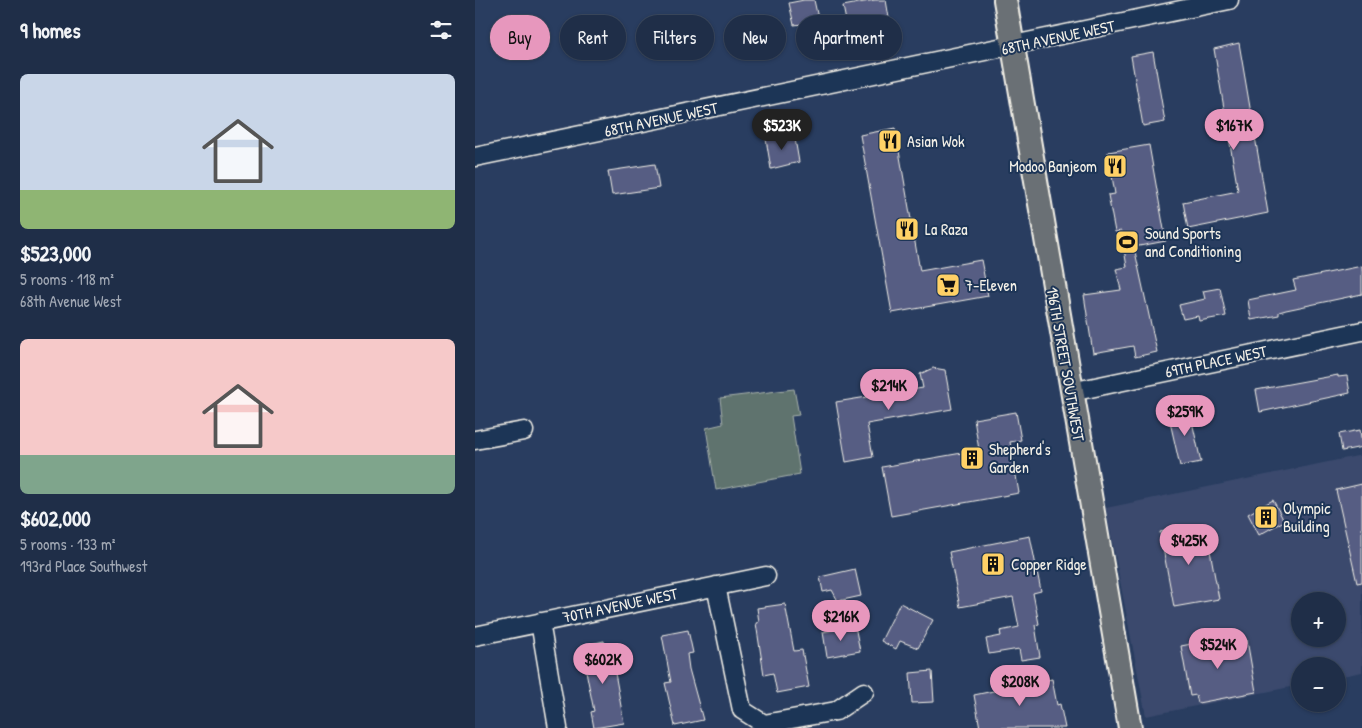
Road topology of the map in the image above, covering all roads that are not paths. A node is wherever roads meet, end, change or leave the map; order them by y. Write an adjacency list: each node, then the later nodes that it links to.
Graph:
1 (1005, 0): 3 (main road, 196TH STREET SOUTHWEST)
2 (1229, 0): 3 (street, 68TH AVENUE WEST)
3 (1013, 47): 4 (street, 68TH AVENUE WEST); 6 (main road, 196TH STREET SOUTHWEST)
4 (475, 157)
5 (1362, 331): 6 (street, 69TH PLACE WEST)
6 (1071, 392): 15 (main road, 196TH STREET SOUTHWEST)
7 (524, 431): 8 (street)
8 (475, 440)
9 (766, 576): 10 (street, 70TH AVENUE WEST)
10 (716, 586): 11 (street, 70TH AVENUE WEST); 13 (street)
11 (540, 622): 12 (street, 70TH AVENUE WEST); 14 (street)
12 (475, 636)
13 (864, 692)
14 (558, 728)
15 (1130, 728)

